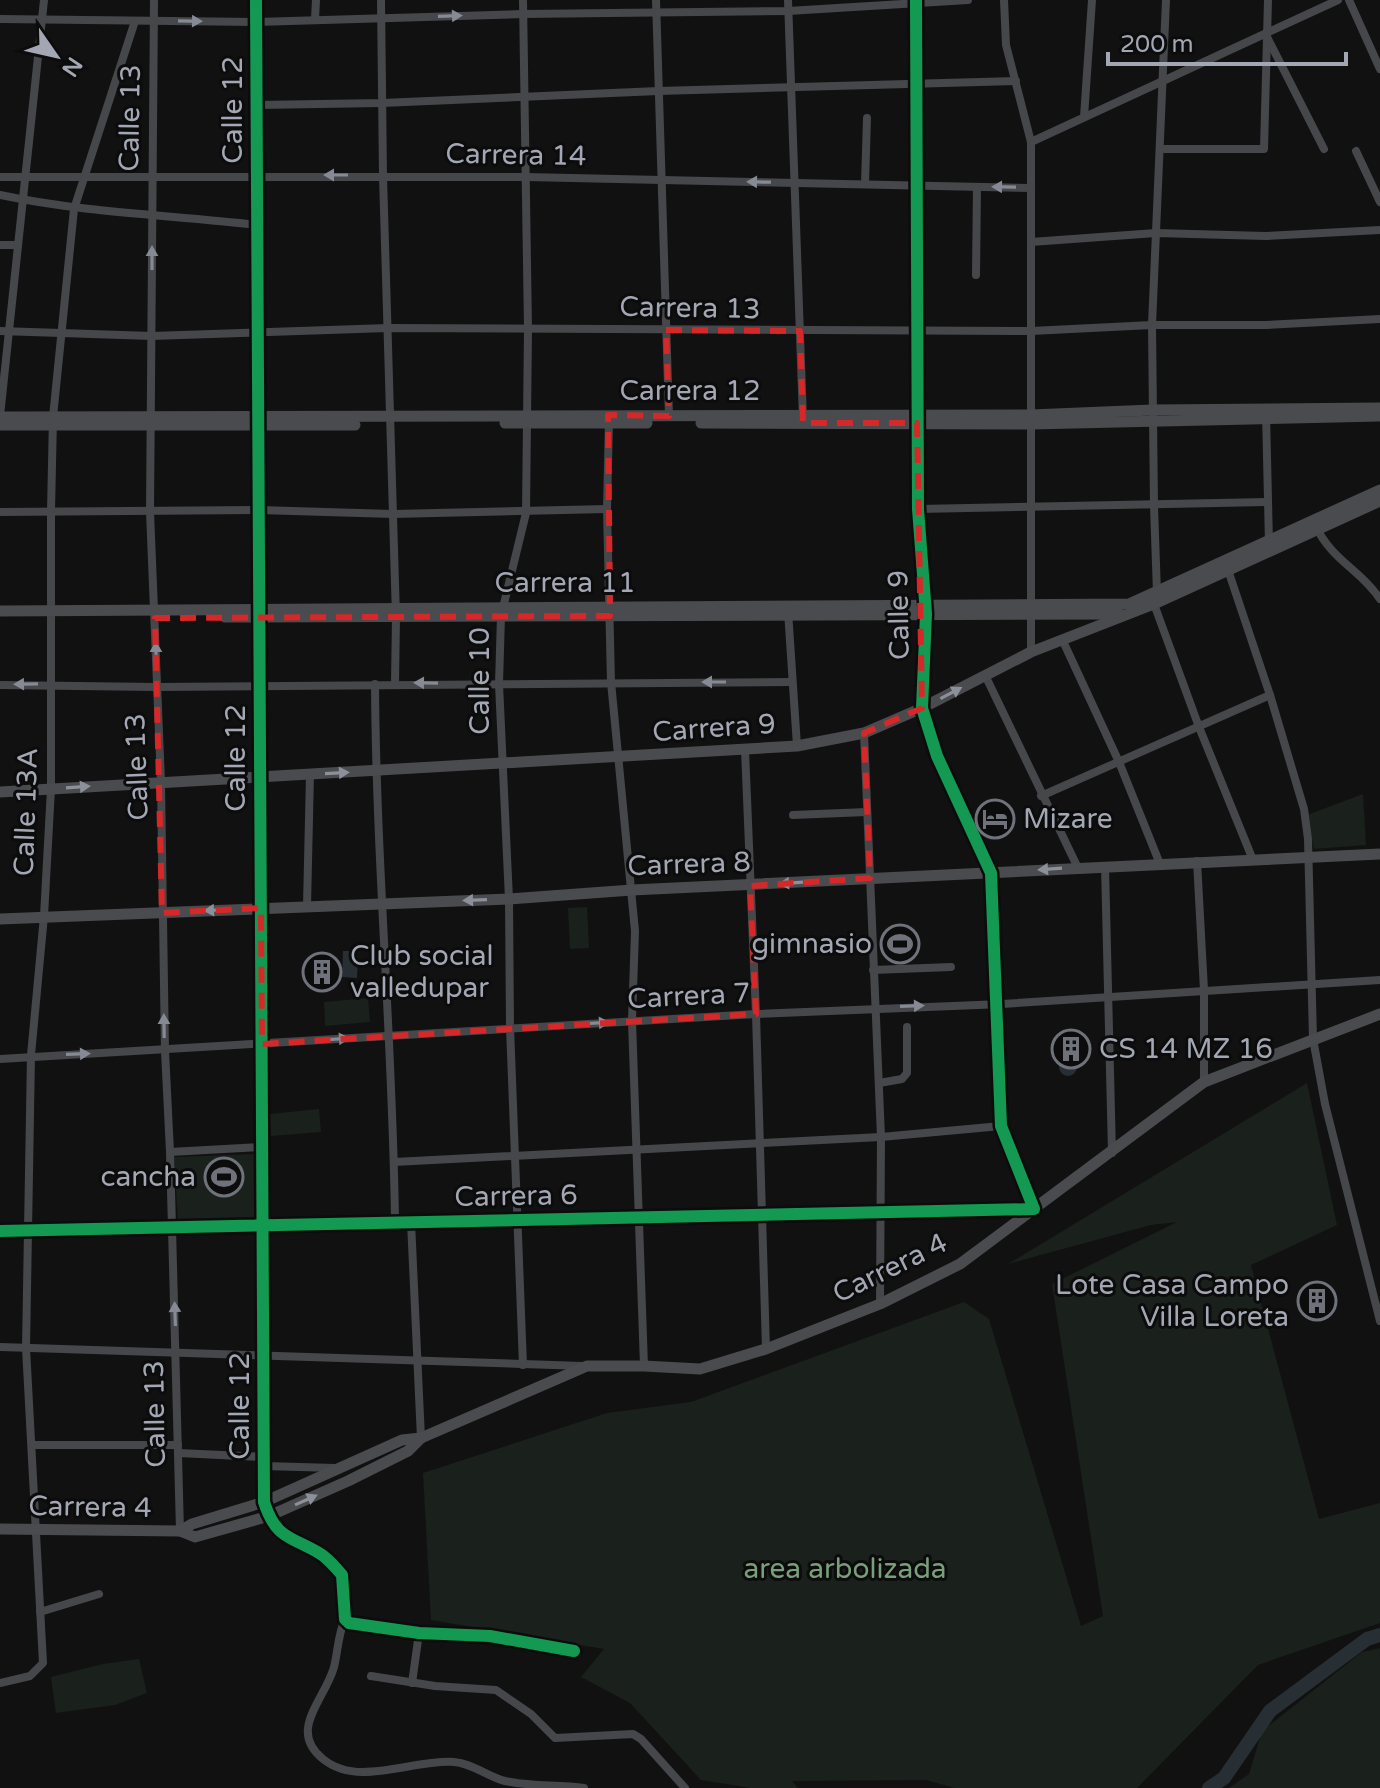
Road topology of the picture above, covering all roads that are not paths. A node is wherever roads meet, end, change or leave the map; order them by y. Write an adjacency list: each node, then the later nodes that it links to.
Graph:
1 (44, 0): 23 (street)
2 (154, 0): 24 (street, Calle 13)
3 (256, 0): 26 (street, Calle 12)
4 (316, 0): 21 (street)
5 (381, 0): 22 (street)
6 (523, 0): 18 (street, Calle 10)
7 (656, 0): 19 (street)
8 (788, 0): 17 (street)
9 (968, 0): 16 (street)
10 (1004, 0): 29 (street)
11 (1092, 0): 37 (street)
12 (1166, 0): 30 (street)
13 (1268, 0): 27 (street)
14 (1338, 0): 27 (street)
15 (1349, 0): 28 (street)
16 (916, 2): 17 (street); 31 (street, Calle 9)
17 (788, 11): 19 (street); 32 (street)
18 (523, 14): 19 (street); 22 (street, one-way to 18); 34 (street, Calle 10)
19 (656, 14): 33 (street)
20 (0, 19): 23 (street)
21 (315, 19): 22 (street); 26 (street)
22 (382, 19): 35 (street)
23 (43, 20): 25 (street); 44 (street)
24 (153, 20): 25 (street); 26 (street, one-way to 26); 48 (street, Calle 13)
25 (135, 21): 47 (street, Calle 13A)
26 (256, 22): 36 (street, Calle 12)
27 (1266, 33): 30 (street); 40 (street); 41 (street)
28 (1380, 69)
29 (1016, 81): 31 (street); 39 (street)
30 (1163, 83): 37 (street); 40 (street)
31 (917, 84): 32 (street); 53 (street, Calle 9)
32 (791, 87): 33 (street); 51 (street)
33 (658, 91): 34 (street); 50 (street)
34 (524, 97): 35 (street); 49 (street, Calle 10)
35 (382, 103): 36 (street); 45 (street)
36 (257, 105): 43 (street, Calle 12)
37 (1084, 117): 39 (street)
38 (867, 118): 52 (street)
39 (1031, 142): 55 (street)
40 (1160, 149): 63 (street)
41 (1324, 149)
42 (1356, 151): 58 (street)
43 (257, 175): 45 (street, Carrera 14, one-way to 43); 48 (street, Carrera 14); 61 (street, Calle 12)
44 (26, 176): 46 (street, Carrera 14); 47 (street, Carrera 14); 57 (street)
45 (383, 176): 49 (street, Carrera 14); 70 (street)
46 (0, 177)
47 (83, 177): 48 (street, Carrera 14); 59 (street, Calle 13A)
48 (151, 177): 60 (street, Calle 13)
49 (526, 177): 50 (street, Carrera 14); 71 (street, Calle 10)
50 (660, 180): 51 (street, Carrera 14, one-way to 50); 72 (street)
51 (795, 183): 52 (street, Carrera 14); 74 (street)
52 (865, 184): 53 (street, Carrera 14)
53 (917, 185): 54 (street, Carrera 14); 75 (street, Calle 9)
54 (977, 187): 55 (street, Carrera 14, one-way to 54); 67 (street)
55 (1031, 188): 64 (street)
56 (0, 195): 57 (street)
57 (23, 200): 59 (street); 66 (street)
58 (1380, 202)
59 (74, 209): 60 (street); 78 (street, Calle 13A)
60 (152, 213): 61 (street); 79 (street, Calle 13, one-way to 60)
61 (257, 225): 77 (street, Calle 12)
62 (1380, 230): 63 (street)
63 (1156, 233): 64 (street); 69 (street)
64 (1031, 242): 76 (street)
65 (0, 245): 66 (street)
66 (18, 245): 73 (street)
67 (976, 275)
68 (1380, 319): 69 (street, Carrera 13)
69 (1152, 325): 76 (street, Carrera 13); 82 (street)
70 (388, 328): 71 (street, Carrera 13); 77 (street, Carrera 13); 92 (street)
71 (528, 329): 72 (street, Carrera 13); 88 (street, Calle 10)
72 (666, 330): 74 (street, Carrera 13); 84 (street)
73 (5, 331): 78 (street, Carrera 13); 83 (street)
74 (800, 331): 75 (street, Carrera 13); 86 (street)
75 (917, 331): 76 (street, Carrera 13); 87 (street, Calle 9)
76 (1031, 331): 90 (street)
77 (258, 334): 79 (street, Carrera 13); 91 (street, Calle 12)
78 (61, 335): 79 (street, Carrera 13); 93 (street, Calle 13A)
79 (152, 336): 94 (street, Calle 13)
80 (1380, 408): 81 (street, Carrera 12)
81 (1266, 414): 82 (street, Carrera 12); 85 (street, Carrera 12); 98 (street)
82 (1152, 415): 90 (street, Carrera 12); 100 (street)
83 (0, 416): 93 (street, Carrera 12)
84 (669, 416): 86 (street, Carrera 12); 89 (street, Carrera 12)
85 (1380, 416)
86 (803, 418): 87 (street, Carrera 12); 89 (street, Carrera 12)
87 (917, 418): 90 (street, Carrera 12); 102 (street, Calle 9)
88 (528, 419): 89 (street, Carrera 12); 92 (street, Carrera 12); 107 (street, Calle 10)
89 (609, 419): 101 (street)
90 (1031, 419): 99 (street)
91 (258, 421): 92 (street, Carrera 12); 94 (street, Carrera 12); 103 (street, Calle 12)
92 (391, 421): 108 (street)
93 (53, 422): 94 (street, Carrera 12); 95 (street, Carrera 12); 105 (street, Calle 13A)
94 (151, 423): 106 (street, Calle 13)
95 (0, 425)
96 (1380, 490): 109 (street, Carrera 9)
97 (1380, 501): 109 (street, Carrera 9)
98 (1267, 502): 100 (street); 110 (street)
99 (1031, 505): 100 (street); 102 (street); 114 (street)
100 (1154, 506): 112 (street)
101 (607, 509): 107 (street); 121 (street)
102 (918, 509): 117 (street, Calle 9)
103 (259, 510): 106 (street); 108 (street); 124 (street, Calle 12)
104 (0, 512): 105 (street)
105 (51, 512): 106 (street); 122 (street, Calle 13A)
106 (150, 512): 123 (street, Calle 13)
107 (526, 513): 108 (street); 120 (street, Calle 10)
108 (393, 514): 119 (street)
109 (1315, 525): 110 (street, Carrera 9); 113 (street)
110 (1269, 546): 111 (street, Carrera 9); 112 (street, Carrera 9)
111 (1228, 570): 112 (street, Carrera 9); 138 (street)
112 (1156, 599): 115 (street, Carrera 9); 140 (street)
113 (1380, 599)
114 (1032, 608): 115 (street, Carrera 11); 117 (street, Carrera 11); 127 (street)
115 (1129, 609): 126 (street, Carrera 9)
116 (788, 610): 117 (street, Carrera 11); 121 (street, Carrera 11); 130 (street)
117 (925, 610): 139 (street, Calle 9)
118 (0, 611): 122 (street, Carrera 11)
119 (395, 612): 120 (street, Carrera 11); 124 (street, Carrera 11); 131 (street)
120 (503, 612): 121 (street, Carrera 11); 134 (street, Calle 10)
121 (610, 612): 129 (street)
122 (51, 614): 123 (street, Carrera 11); 125 (street, Carrera 11); 132 (street, Calle 13A)
123 (155, 614): 124 (street, Carrera 11); 137 (street, Calle 13, one-way to 123)
124 (259, 614): 136 (street, Calle 12)
125 (0, 618)
126 (1062, 639): 127 (street, Carrera 9); 145 (street)
127 (1031, 652): 128 (street, Carrera 9)
128 (985, 675): 139 (street, Carrera 9, one-way to 128); 153 (street)
129 (611, 682): 130 (street, one-way to 129); 134 (street); 144 (street)
130 (792, 682): 142 (street)
131 (395, 683): 133 (street); 134 (street, one-way to 131)
132 (51, 684): 135 (street, one-way to 135); 137 (street); 151 (street, Calle 13A)
133 (375, 684): 136 (street); 147 (street)
134 (499, 684): 146 (street, Calle 10)
135 (0, 685)
136 (260, 686): 137 (street); 149 (street, Calle 12)
137 (156, 687): 150 (street, Calle 13)
138 (1270, 695): 140 (street); 157 (street)
139 (922, 708): 141 (street, Carrera 9); 163 (street, Calle 9)
140 (1199, 727): 145 (street); 158 (street)
141 (864, 733): 142 (street, Carrera 9); 154 (street)
142 (797, 746): 143 (street, Carrera 9)
143 (745, 750): 144 (street, Carrera 9); 165 (street)
144 (617, 759): 146 (street, Carrera 9); 166 (street)
145 (1119, 762): 153 (street); 160 (street)
146 (503, 765): 147 (street, Carrera 9); 167 (street, Calle 10)
147 (375, 771): 148 (street, Carrera 9, one-way to 147); 168 (street)
148 (310, 774): 149 (street, Carrera 9); 169 (street)
149 (260, 777): 150 (street, Carrera 9); 170 (street, Calle 12)
150 (161, 782): 151 (street, Carrera 9, one-way to 150); 171 (street, Calle 13)
151 (51, 789): 152 (street, Carrera 9); 172 (street, Calle 13A)
152 (0, 792)
153 (1041, 796): 162 (street)
154 (867, 812): 155 (street); 164 (street)
155 (793, 815)
156 (1380, 854): 157 (street, Carrera 8)
157 (1307, 859): 158 (street, Carrera 8); 177 (street)
158 (1253, 860): 159 (street, Carrera 8)
159 (1197, 861): 160 (street, Carrera 8); 178 (street)
160 (1160, 864): 161 (street, Carrera 8)
161 (1105, 866): 162 (street, Carrera 8); 179 (street)
162 (1078, 868): 163 (street, Carrera 8, one-way to 163)
163 (991, 873): 164 (street, Carrera 8); 180 (street, Calle 9)
164 (870, 878): 165 (street, Carrera 8, one-way to 165); 175 (street)
165 (750, 886): 166 (street, Carrera 8); 182 (street)
166 (632, 890): 167 (street, Carrera 8); 184 (street)
167 (509, 899): 168 (street, Carrera 8, one-way to 168); 185 (street, Calle 10)
168 (380, 903): 169 (street, Carrera 8); 187 (street)
169 (307, 906): 170 (street, Carrera 8)
170 (261, 908): 171 (street, Carrera 8, one-way to 171); 189 (street, Calle 12)
171 (162, 913): 172 (street, Carrera 8); 190 (street, Calle 13, one-way to 171)
172 (44, 916): 173 (street, Carrera 8); 191 (street, Calle 13A)
173 (0, 919)
174 (951, 967): 175 (street)
175 (873, 970): 181 (street)
176 (1380, 980): 177 (street, Carrera 7)
177 (1310, 984): 178 (street, Carrera 7); 188 (street)
178 (1204, 990): 179 (street, Carrera 7); 193 (street)
179 (1107, 998): 180 (street, Carrera 7); 201 (street)
180 (997, 1003): 181 (street, Carrera 7, one-way to 180); 195 (street, Calle 9)
181 (875, 1008): 182 (street, Carrera 7); 194 (street)
182 (756, 1014): 184 (street, Carrera 7); 197 (street)
183 (1380, 1014): 188 (street, Carrera 4)
184 (632, 1021): 185 (street, Carrera 7, one-way to 184); 199 (street)
185 (510, 1027): 187 (street, Carrera 7); 202 (street, Calle 10)
186 (907, 1027): 194 (street)
187 (389, 1036): 189 (street, Carrera 7, one-way to 187); 203 (street)
188 (1313, 1039): 193 (street, Carrera 4); 216 (street)
189 (262, 1044): 190 (street, Carrera 7); 198 (street, Calle 12)
190 (165, 1051): 191 (street, Carrera 7, one-way to 190); 200 (street, Calle 13)
191 (31, 1055): 192 (street, Carrera 7); 214 (street, Calle 13A)
192 (0, 1059)
193 (1204, 1082): 201 (street, Carrera 4)
194 (879, 1083): 196 (street)
195 (1001, 1126): 196 (street); 204 (street, Calle 9)
196 (881, 1137): 197 (street); 205 (street)
197 (760, 1141): 199 (street); 206 (street)
198 (262, 1147): 200 (street); 211 (street, Calle 12)
199 (636, 1149): 202 (street); 207 (street)
200 (170, 1152): 212 (street, Calle 13)
201 (1112, 1153): 204 (street, Carrera 4)
202 (515, 1156): 203 (street); 208 (street, Calle 10)
203 (394, 1162): 210 (street)
204 (1034, 1209): 205 (street, Carrera 6); 215 (street, Carrera 4)
205 (882, 1212): 206 (street, Carrera 6); 215 (street)
206 (762, 1215): 207 (street, Carrera 6); 219 (street)
207 (640, 1217): 208 (street, Carrera 6); 225 (street)
208 (518, 1220): 209 (street, Carrera 6); 223 (street, Calle 10)
209 (411, 1222): 210 (street, Carrera 6); 222 (street)
210 (395, 1223): 211 (street, Carrera 6)
211 (263, 1226): 212 (street, Carrera 6); 221 (street, Calle 12)
212 (172, 1228): 214 (street, Carrera 6); 220 (street, Calle 13, one-way to 212)
213 (0, 1231): 214 (street, Carrera 6)
214 (27, 1231): 218 (street, Calle 13A)
215 (880, 1304): 219 (street, Carrera 4)
216 (1380, 1321)
217 (0, 1347): 218 (street)
218 (26, 1348): 220 (street); 227 (street, Calle 13A)
219 (766, 1349): 225 (street, Carrera 4)
220 (176, 1353): 221 (street); 228 (street, Calle 13)
221 (264, 1356): 222 (street); 229 (street, Calle 12)
222 (417, 1362): 223 (street); 226 (street)
223 (523, 1365): 224 (street)
224 (587, 1366): 225 (street, Carrera 4); 226 (street, Carrera 4)
225 (644, 1366)
226 (421, 1438): 230 (street, Carrera 4); 232 (street, Carrera 4, one-way to 226)
227 (33, 1445): 228 (street); 234 (street, Calle 13A)
228 (178, 1449): 229 (street); 235 (street, Calle 13)
229 (264, 1462): 230 (street); 231 (street, Calle 12)
230 (344, 1468): 231 (street, Carrera 4)
231 (264, 1502): 232 (street, Calle 12); 235 (street, Carrera 4)
232 (269, 1516): 235 (street, Carrera 4); 238 (street)
233 (0, 1529): 234 (street, Carrera 4)
234 (38, 1531): 235 (street, Carrera 4); 237 (street, Calle 13A)
235 (180, 1531)
236 (99, 1594): 237 (street)
237 (40, 1612): 242 (street, Calle 13A)
238 (345, 1619): 239 (street); 244 (street)
239 (419, 1633): 240 (street); 243 (street)
240 (574, 1651)
241 (371, 1676): 243 (street)
242 (0, 1683)
243 (412, 1683): 245 (street)
244 (584, 1788)
245 (685, 1788)

